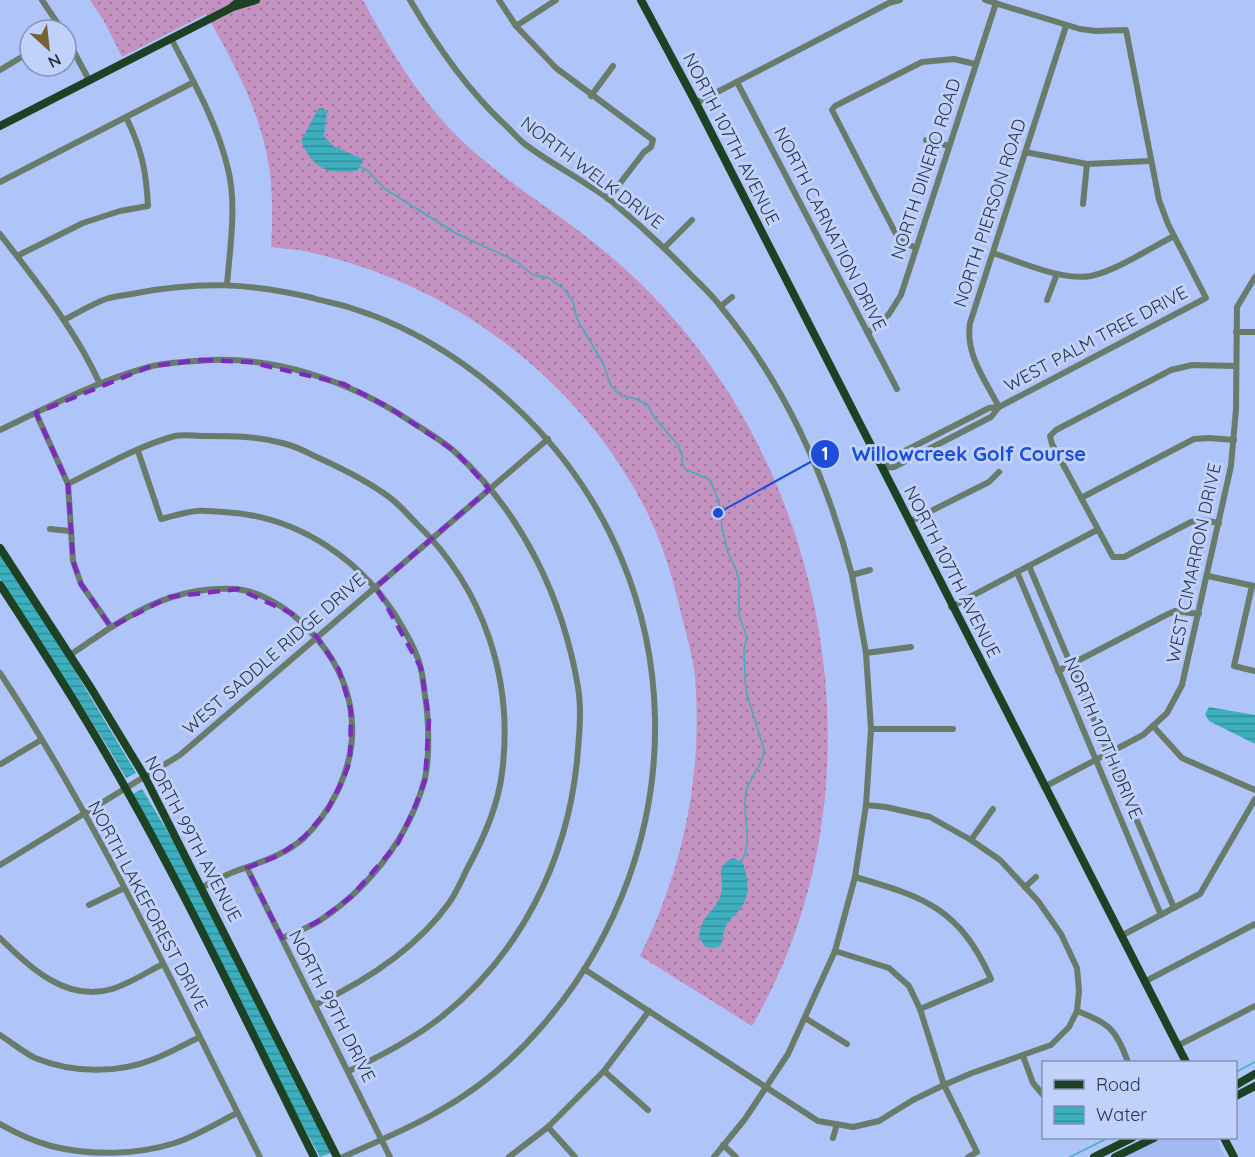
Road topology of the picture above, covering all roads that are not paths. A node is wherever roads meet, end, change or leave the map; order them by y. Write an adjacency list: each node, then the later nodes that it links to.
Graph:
1 (42, 0): 12 (street)
2 (240, 0): 11 (main road)
3 (256, 0): 11 (main road)
4 (410, 0): 34 (street, NORTH WELK DRIVE)
5 (499, 0): 13 (street)
6 (556, 0): 13 (street)
7 (641, 0): 25 (main road, NORTH 107TH AVENUE)
8 (900, 0): 23 (street)
9 (985, 0): 10 (street)
10 (996, 3): 14 (street); 18 (street, NORTH DINERO ROAD)
11 (231, 8): 15 (main road)
12 (54, 18)
13 (516, 26): 24 (street)
14 (1066, 26): 30 (street, NORTH PIERSON ROAD); 31 (street)
15 (171, 38): 21 (main road); 22 (street)
16 (18, 59): 20 (street)
17 (78, 59): 21 (street)
18 (975, 64): 29 (street, NORTH DINERO ROAD); 40 (street)
19 (613, 66): 24 (street)
20 (0, 70)
21 (89, 80): 27 (main road)
22 (194, 82): 26 (street); 45 (street)
23 (737, 82): 25 (street); 52 (street, NORTH CARNATION DRIVE)
24 (591, 96): 34 (street)
25 (696, 104): 62 (main road, NORTH 107TH AVENUE)
26 (126, 117): 33 (street); 42 (street)
27 (0, 126)
28 (926, 140): 29 (street)
29 (949, 146): 40 (street, NORTH DINERO ROAD)
30 (1024, 152): 32 (street); 41 (street, NORTH PIERSON ROAD)
31 (1150, 160): 32 (street); 38 (street)
32 (1087, 164): 35 (street)
33 (0, 182)
34 (608, 199): 39 (street, NORTH WELK DRIVE)
35 (1083, 204)
36 (692, 220): 39 (street)
37 (0, 234): 42 (street)
38 (1174, 236): 43 (street); 56 (street, WEST PALM TREE DRIVE)
39 (664, 248): 48 (street, NORTH WELK DRIVE)
40 (916, 248): 52 (street, NORTH DINERO ROAD)
41 (993, 253): 43 (street); 56 (street, NORTH PIERSON ROAD)
42 (17, 256): 49 (street)
43 (1057, 274): 47 (street)
44 (1255, 277): 50 (street, WEST CIMARRON DRIVE)
45 (227, 284): 49 (street); 59 (street)
46 (732, 297): 48 (street)
47 (1047, 300)
48 (721, 306): 77 (street, NORTH WELK DRIVE)
49 (64, 320): 54 (street)
50 (1236, 332): 51 (street); 53 (street, WEST CIMARRON DRIVE)
51 (1255, 332)
52 (867, 333): 55 (street, NORTH CARNATION DRIVE)
53 (1236, 366): 60 (street, WEST CIMARRON DRIVE); 66 (street)
54 (99, 384): 57 (street); 65 (street)
55 (897, 389)
56 (999, 407): 62 (street, WEST PALM TREE DRIVE)
57 (36, 413): 58 (street); 64 (street)
58 (0, 430)
59 (548, 439): 65 (street, WEST SADDLE RIDGE DRIVE); 127 (street)
60 (1234, 440): 66 (street); 68 (street, WEST CIMARRON DRIVE)
61 (138, 451): 64 (street); 72 (street); 80 (street)
62 (883, 468): 67 (main road, NORTH 107TH AVENUE)
63 (999, 472): 67 (street)
64 (68, 484): 71 (street)
65 (489, 489): 72 (street, WEST SADDLE RIDGE DRIVE); 142 (street)
66 (1081, 498): 70 (street)
67 (909, 522): 82 (main road, NORTH 107TH AVENUE)
68 (1219, 523): 70 (street); 78 (street, WEST CIMARRON DRIVE)
69 (50, 529): 71 (street)
70 (1097, 530): 74 (street)
71 (70, 531): 84 (street)
72 (432, 538): 80 (street, WEST SADDLE RIDGE DRIVE); 129 (street)
73 (0, 548): 88 (main road, NORTH 99TH AVENUE)
74 (1029, 566): 76 (street); 89 (street, NORTH 107TH DRIVE)
75 (870, 570): 77 (street)
76 (1017, 572): 82 (street); 90 (street, NORTH 107TH DRIVE)
77 (852, 575): 87 (street, NORTH WELK DRIVE)
78 (1208, 576): 81 (street); 83 (street, WEST CIMARRON DRIVE)
79 (0, 585): 104 (main road, NORTH 99TH AVENUE)
80 (376, 586): 85 (street, WEST SADDLE RIDGE DRIVE); 124 (street)
81 (1254, 586): 91 (street)
82 (951, 607): 103 (main road, NORTH 107TH AVENUE)
83 (1199, 614): 89 (street); 94 (street, WEST CIMARRON DRIVE)
84 (111, 627): 85 (street); 88 (street)
85 (317, 637): 102 (street, WEST SADDLE RIDGE DRIVE); 112 (street)
86 (910, 647): 87 (street)
87 (866, 653): 96 (street, NORTH WELK DRIVE)
88 (70, 655): 102 (main road, NORTH 99TH AVENUE)
89 (1071, 665): 90 (street); 99 (street, NORTH 107TH DRIVE)
90 (1058, 671): 100 (street, NORTH 107TH DRIVE)
91 (1255, 671)
92 (0, 674): 98 (street, NORTH LAKEFOREST DRIVE)
93 (1164, 699): 94 (street)
94 (1171, 706): 95 (street, WEST CIMARRON DRIVE)
95 (1153, 726): 99 (street, WEST CIMARRON DRIVE); 105 (street)
96 (871, 729): 97 (street); 107 (street, NORTH WELK DRIVE)
97 (953, 729)
98 (41, 740): 101 (street); 109 (street, NORTH LAKEFOREST DRIVE)
99 (1108, 753): 100 (street, WEST CIMARRON DRIVE); 119 (street, NORTH 107TH DRIVE)
100 (1096, 759): 103 (street, WEST CIMARRON DRIVE); 120 (street, NORTH 107TH DRIVE)
101 (1, 764)
102 (145, 777): 104 (street, WEST SADDLE RIDGE DRIVE); 115 (main road, NORTH 99TH AVENUE)
103 (1044, 787): 122 (main road, NORTH 107TH AVENUE)
104 (126, 788): 109 (street, WEST SADDLE RIDGE DRIVE); 163 (main road, NORTH 99TH AVENUE)
105 (1255, 790)
106 (1255, 799): 119 (street)
107 (866, 805): 110 (street); 113 (street, NORTH WELK DRIVE)
108 (993, 809): 110 (street)
109 (83, 813): 111 (street, WEST SADDLE RIDGE DRIVE); 117 (street, NORTH LAKEFOREST DRIVE)
110 (971, 840): 116 (street)
111 (0, 865)
112 (247, 868): 115 (street); 124 (street, NORTH 99TH DRIVE)
113 (855, 877): 125 (street, NORTH WELK DRIVE); 131 (street)
114 (1036, 878): 116 (street)
115 (202, 887): 164 (main road, NORTH 99TH AVENUE)
116 (1025, 887): 133 (street)
117 (124, 888): 118 (street); 126 (street, NORTH LAKEFOREST DRIVE)
118 (89, 905)
119 (1174, 908): 120 (street)
120 (1161, 915): 122 (street)
121 (1255, 924): 128 (street)
122 (1121, 936): 128 (main road, NORTH 107TH AVENUE)
123 (0, 938): 126 (street)
124 (282, 938): 129 (street, NORTH 99TH DRIVE)
125 (835, 951): 131 (street); 134 (street, NORTH WELK DRIVE)
126 (163, 964): 136 (street, NORTH LAKEFOREST DRIVE)
127 (584, 969): 132 (street); 160 (street)
128 (1144, 982): 138 (main road, NORTH 107TH AVENUE)
129 (315, 1005): 142 (street, NORTH 99TH DRIVE)
130 (1255, 1006): 138 (street)
131 (920, 1010): 146 (street)
132 (649, 1011): 143 (street); 147 (street)
133 (1077, 1011): 139 (street); 140 (street)
134 (805, 1018): 137 (street); 147 (street, NORTH WELK DRIVE)
135 (0, 1035): 136 (street)
136 (200, 1037): 152 (street, NORTH LAKEFOREST DRIVE)
137 (847, 1044)
138 (1177, 1046): 141 (main road, NORTH 107TH AVENUE)
139 (1023, 1056): 146 (street); 149 (street)
140 (1128, 1061)
141 (1185, 1061)
142 (349, 1071): 160 (street, NORTH 99TH DRIVE)
143 (604, 1071): 151 (street); 155 (street)
144 (1255, 1074): 145 (main road)
145 (1237, 1084)
146 (944, 1085): 154 (street); 171 (street)
147 (766, 1086): 154 (street); 161 (street, NORTH WELK DRIVE)
148 (1255, 1086): 150 (main road)
149 (1042, 1094)
150 (1237, 1095)
151 (648, 1110)
152 (237, 1113): 153 (street); 162 (street, NORTH LAKEFOREST DRIVE)
153 (0, 1124)
154 (837, 1124): 156 (street)
155 (548, 1127): 167 (street); 168 (street)
156 (833, 1138)
157 (1128, 1139): 172 (main road)
158 (1150, 1139): 173 (main road)
159 (1225, 1139): 174 (main road)
160 (382, 1140): 165 (street); 166 (street, NORTH 99TH DRIVE)
161 (723, 1145): 169 (street, NORTH WELK DRIVE); 170 (street)
162 (260, 1157)
163 (314, 1157)
164 (337, 1157)
165 (343, 1157)
166 (390, 1157)
167 (509, 1157)
168 (575, 1157)
169 (714, 1157)
170 (736, 1157)
171 (968, 1157)
172 (1094, 1157)
173 (1114, 1157)
174 (1234, 1157)

